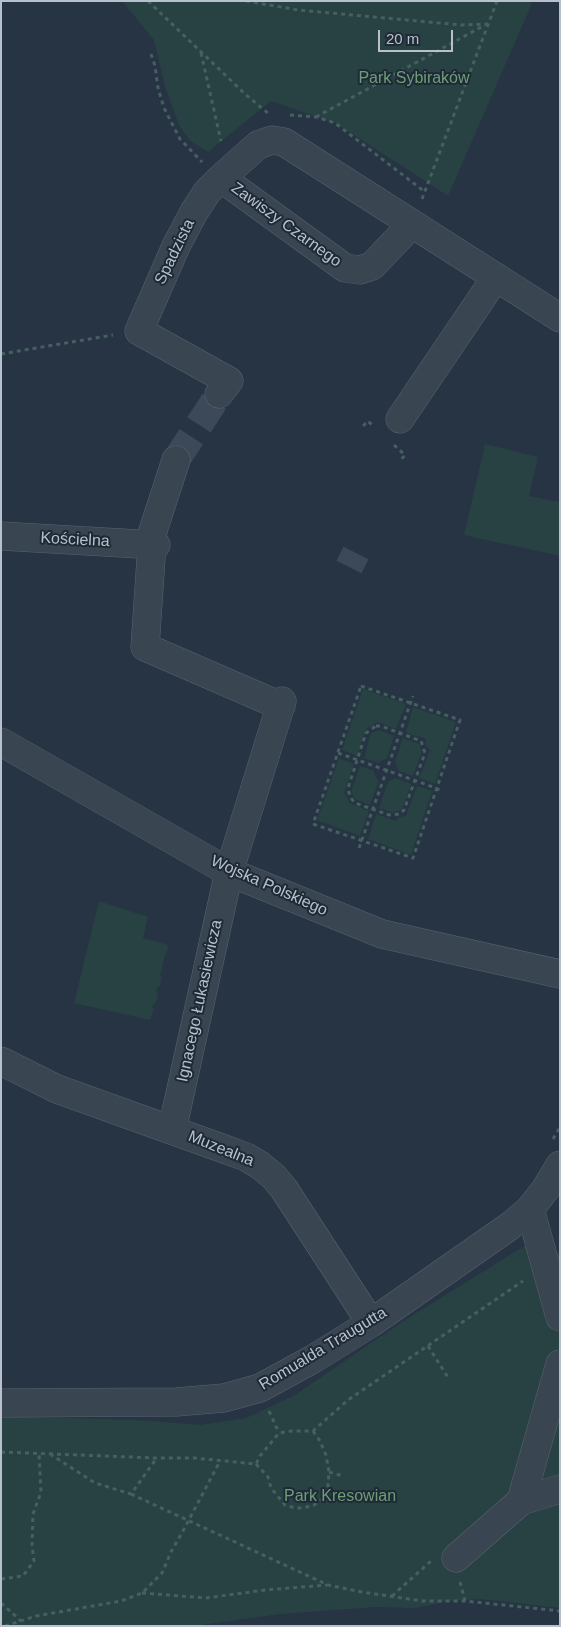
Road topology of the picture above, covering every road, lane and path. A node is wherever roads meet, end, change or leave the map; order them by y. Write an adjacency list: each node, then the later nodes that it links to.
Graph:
1 (148, 1): 5 (path)
2 (246, 1): 4 (path)
3 (497, 1): 4 (path)
4 (488, 24): 8 (path); 12 (path)
5 (201, 52): 7 (path); 10 (path)
6 (151, 54): 9 (path)
7 (274, 117)
8 (316, 117)
9 (180, 139)
10 (221, 141)
11 (221, 178): 12 (street, Zawiszy Czarnego); 12 (street, Zawiszy Czarnego); 15 (street, Spadzista)
12 (416, 215): 13 (street, Zawiszy Czarnego)
13 (496, 277): 14 (street, Zawiszy Czarnego); 18 (street)
14 (560, 318)
15 (128, 333): 16 (path); 17 (street)
16 (1, 354)
17 (219, 394)
18 (400, 418)
19 (368, 421): 20 (path)
20 (364, 426)
21 (400, 450): 23 (path)
22 (176, 460): 25 (street)
23 (399, 462)
24 (1, 536): 25 (street, Kościelna)
25 (152, 544): 39 (street, Ignacego Łukasiewicza)
26 (413, 696): 27 (path)
27 (410, 703): 28 (path); 30 (path); 34 (path)
28 (399, 733): 31 (path); 32 (path); 33 (path)
29 (1, 742): 39 (street, Wojska Polskiego)
30 (338, 753): 31 (path); 37 (path)
31 (358, 760): 32 (path); 36 (path)
32 (386, 770): 33 (path); 36 (path)
33 (415, 780): 34 (path); 36 (path)
34 (436, 788): 35 (path); 37 (path)
35 (443, 792)
36 (372, 809): 37 (path)
37 (362, 840): 38 (path)
38 (359, 848)
39 (228, 872): 40 (street, Wojska Polskiego); 42 (street, Ignacego Łukasiewicza)
40 (560, 974)
41 (1, 1062): 42 (street, Muzealna)
42 (172, 1130): 47 (street, Muzealna)
43 (560, 1165): 44 (street, Romualda Traugutta)
44 (530, 1209): 45 (street); 47 (street, Romualda Traugutta)
45 (549, 1282): 46 (street); 48 (path)
46 (560, 1317)
47 (371, 1323): 51 (street, Romualda Traugutta)
48 (428, 1346): 49 (path); 53 (path)
49 (449, 1379)
50 (558, 1379): 65 (street)
51 (1, 1403)
52 (268, 1410): 54 (path)
53 (313, 1431): 54 (path); 61 (path)
54 (279, 1433): 60 (path)
55 (1, 1452): 56 (path)
56 (39, 1454): 57 (path); 68 (path)
57 (49, 1454): 58 (path); 64 (path)
58 (156, 1458): 59 (path); 64 (path)
59 (220, 1460): 60 (path); 66 (path)
60 (256, 1464): 61 (path)
61 (329, 1472): 62 (path)
62 (343, 1476)
63 (560, 1489): 65 (street)
64 (131, 1494): 66 (path)
65 (520, 1501): 67 (street)
66 (189, 1520): 69 (path); 70 (path)
67 (456, 1558): 71 (path); 72 (path)
68 (1, 1579)
69 (328, 1585): 70 (path); 71 (path)
70 (142, 1593): 75 (path)
71 (392, 1596): 72 (path)
72 (464, 1601): 74 (path)
73 (1, 1603): 75 (path)
74 (560, 1612)
75 (21, 1621): 76 (path)
76 (5, 1626)

